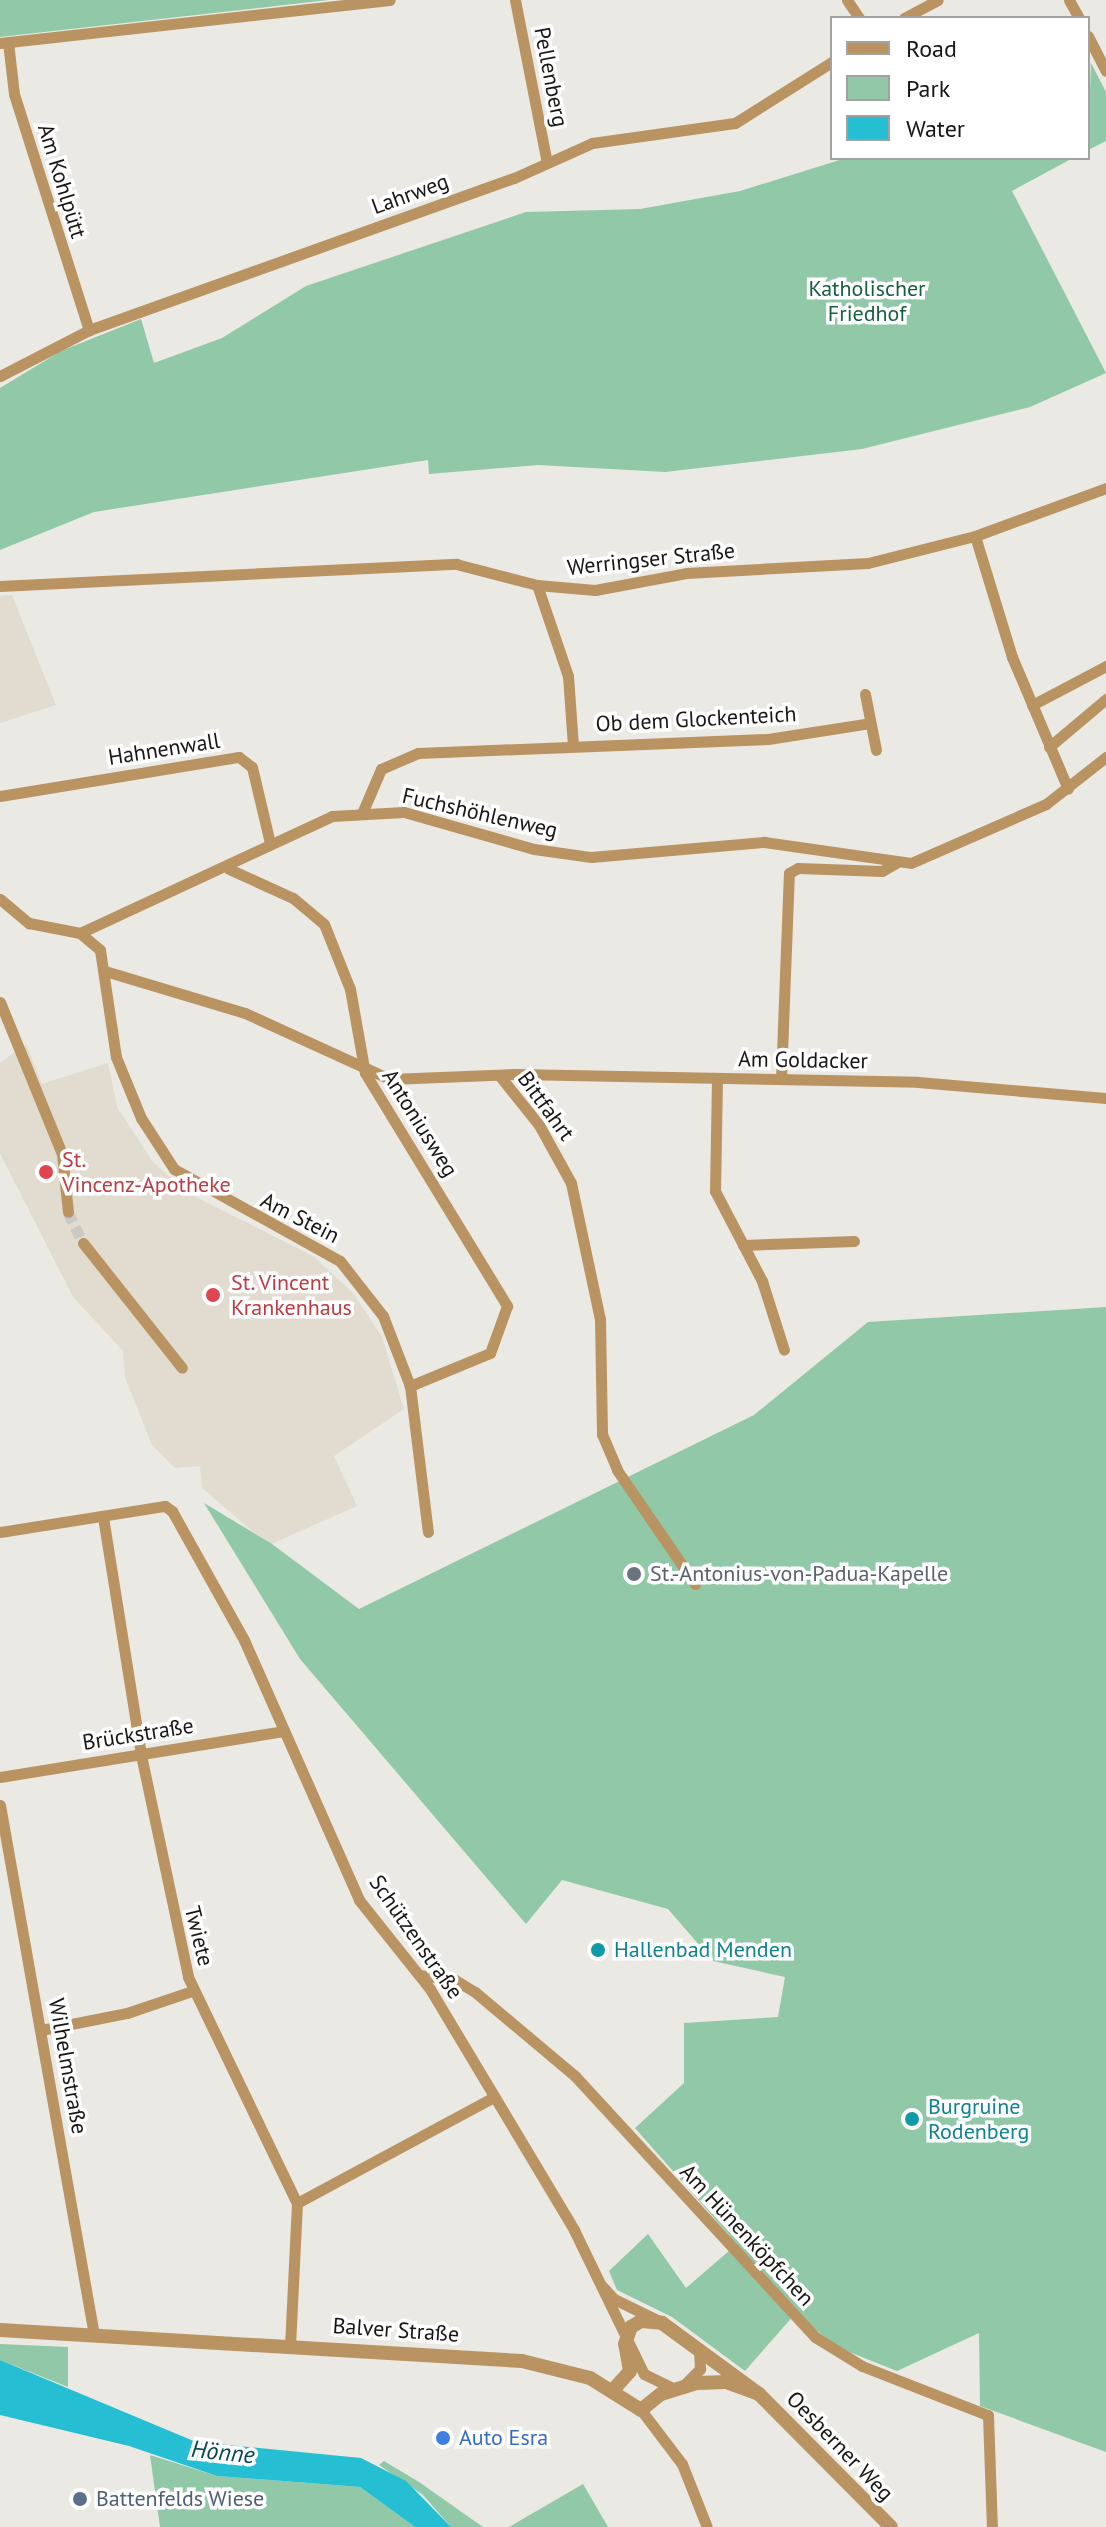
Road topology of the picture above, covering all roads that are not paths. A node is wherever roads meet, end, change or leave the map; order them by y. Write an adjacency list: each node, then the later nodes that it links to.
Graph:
1 (390, 0): 6 (street)
2 (515, 0): 9 (street, Pellenberg)
3 (938, 0): 4 (street)
4 (908, 16)
5 (1090, 40): 8 (street)
6 (4, 42): 10 (street, Am Kohlpütt)
7 (830, 63): 9 (street, Lahrweg)
8 (1106, 71)
9 (547, 163): 10 (street, Lahrweg)
10 (89, 330): 11 (street, Lahrweg)
11 (0, 376)
12 (1106, 488): 13 (street, Werringser Straße)
13 (975, 536): 14 (street, Werringser Straße); 19 (street)
14 (537, 585): 15 (street, Werringser Straße); 21 (street, Ob dem Glockenteich)
15 (0, 586)
16 (1106, 666): 19 (street)
17 (865, 694): 20 (street)
18 (1106, 699): 22 (street)
19 (1032, 705): 22 (street)
20 (870, 723): 21 (street, Ob dem Glockenteich); 23 (street)
21 (573, 746): 27 (street, Ob dem Glockenteich)
22 (1049, 747): 25 (street)
23 (876, 750)
24 (1106, 757): 25 (street, Fuchshöhlenweg)
25 (1068, 789): 29 (street, Fuchshöhlenweg)
26 (0, 796): 28 (street, Hahnenwall)
27 (363, 811): 28 (street, Fuchshöhlenweg); 29 (street, Fuchshöhlenweg)
28 (270, 843): 30 (street, Fuchshöhlenweg)
29 (896, 863): 38 (street)
30 (229, 869): 32 (street, Fuchshöhlenweg); 35 (street, Antoniusweg)
31 (2, 907): 32 (street)
32 (80, 933): 33 (street)
33 (105, 971): 35 (street, Bittfahrt); 46 (street, Am Stein)
34 (0, 1002): 40 (street)
35 (365, 1073): 36 (street, Bittfahrt); 46 (street, Antoniusweg)
36 (499, 1075): 37 (street, Am Goldacker); 50 (street, Bittfahrt)
37 (717, 1078): 38 (street, Am Goldacker); 43 (street)
38 (781, 1079): 39 (street, Am Goldacker)
39 (1106, 1098)
40 (68, 1212)
41 (854, 1241): 43 (street)
42 (83, 1243): 45 (street)
43 (743, 1245): 44 (street)
44 (784, 1350)
45 (182, 1368)
46 (410, 1386): 49 (street, Am Stein)
47 (103, 1517): 48 (street); 51 (street, Schützenstraße); 52 (street, Twiete)
48 (0, 1532)
49 (428, 1532)
50 (695, 1584)
51 (283, 1731): 52 (street, Brückstraße); 55 (street, Schützenstraße)
52 (141, 1755): 53 (street, Brückstraße); 56 (street, Twiete)
53 (0, 1777)
54 (0, 1805): 57 (street, Wilhelmstraße)
55 (419, 1975): 58 (street, Schützenstraße); 73 (street, Am Hünenköpfchen)
56 (192, 1991): 57 (street); 59 (street, Twiete)
57 (41, 2030): 63 (street, Wilhelmstraße)
58 (492, 2098): 59 (street); 60 (street, Schützenstraße)
59 (297, 2203): 66 (street, Twiete)
60 (596, 2278): 61 (street, Oesberner Weg); 65 (street, Schützenstraße)
61 (662, 2323): 64 (street, Oesberner Weg); 65 (street)
62 (0, 2330): 63 (street, Balver Straße)
63 (94, 2335): 66 (street, Balver Straße)
64 (696, 2343): 67 (street); 69 (street, Oesberner Weg)
65 (625, 2344): 67 (street, Schützenstraße); 68 (street, Schützenstraße)
66 (290, 2346): 68 (street, Balver Straße)
67 (679, 2387): 69 (street, Oesberner Weg); 70 (street, Oesberner Weg)
68 (614, 2389): 70 (street, Balver Straße)
69 (759, 2394): 72 (street, Oesberner Weg)
70 (641, 2410): 71 (street, Balver Straße)
71 (707, 2527)
72 (891, 2527)
73 (992, 2527)

